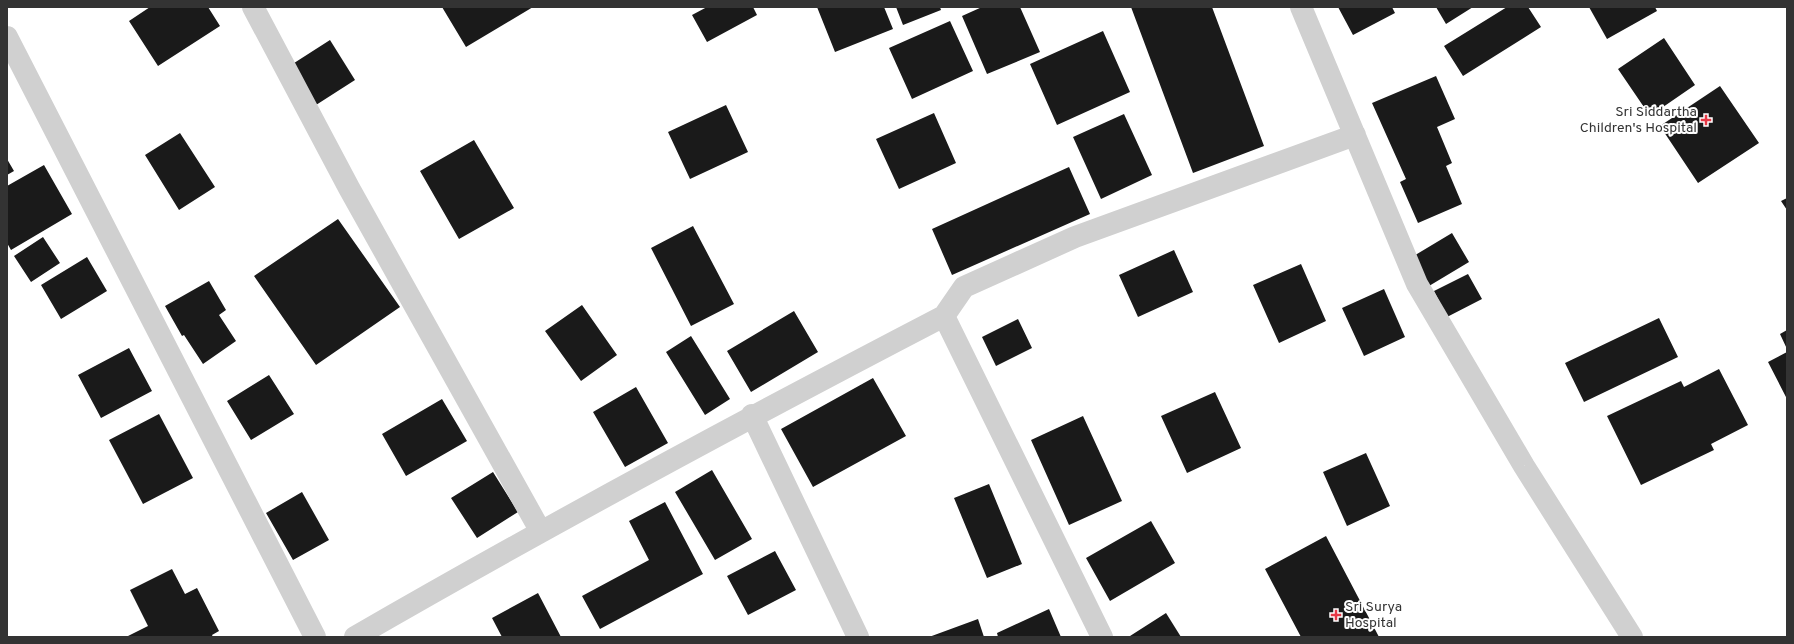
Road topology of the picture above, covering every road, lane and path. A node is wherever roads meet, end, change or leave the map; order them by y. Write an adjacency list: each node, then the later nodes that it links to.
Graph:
1 (253, 7): 7 (street)
2 (1301, 7): 4 (street)
3 (7, 37): 8 (street)
4 (1355, 135): 5 (street); 12 (street)
5 (944, 316): 6 (street); 11 (street)
6 (752, 415): 7 (street); 10 (street)
7 (541, 532): 9 (street)
8 (314, 637)
9 (356, 637)
10 (858, 637)
11 (1102, 637)
12 (1632, 637)

